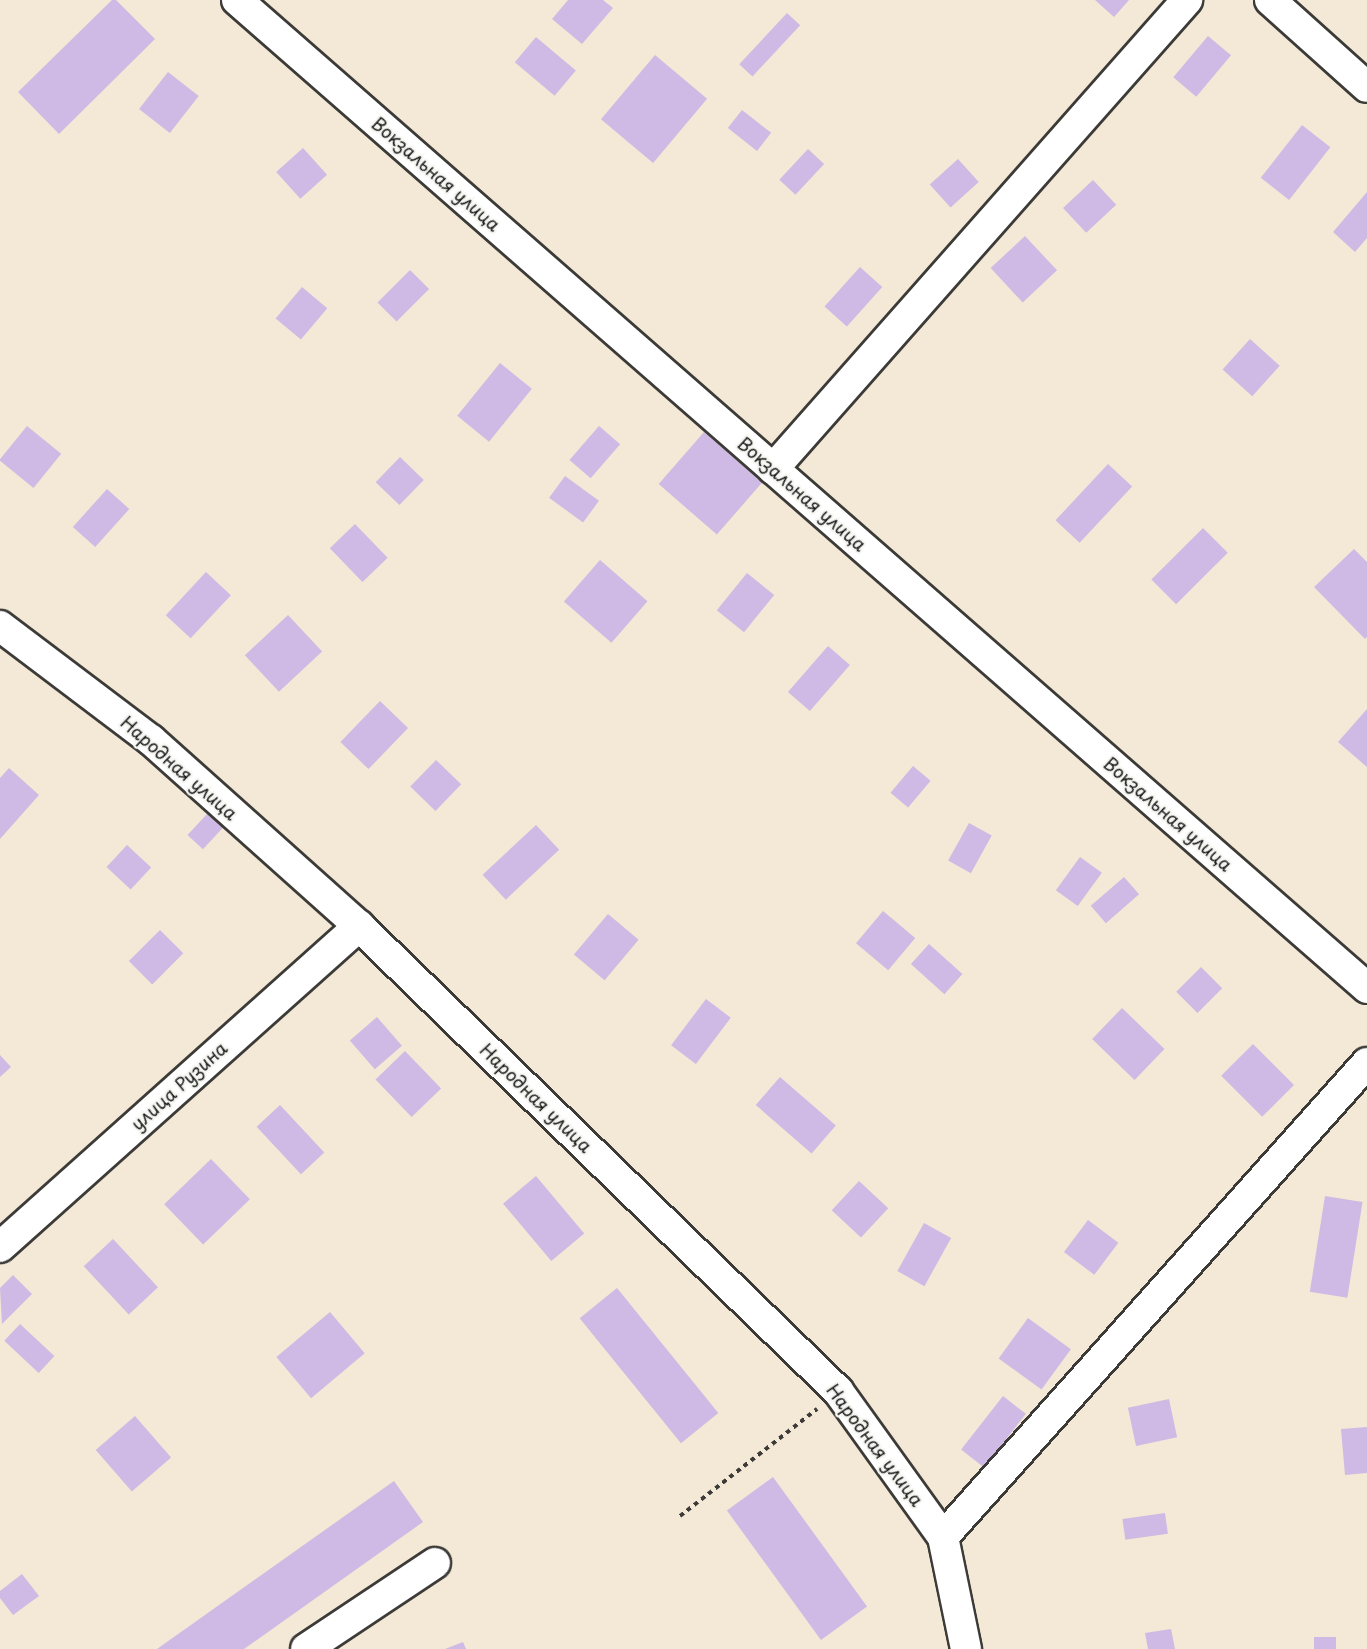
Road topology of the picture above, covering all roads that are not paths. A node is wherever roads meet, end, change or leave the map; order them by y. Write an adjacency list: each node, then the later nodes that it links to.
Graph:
1 (237, 0): 5 (street, Вокзальная улица)
2 (1187, 0): 5 (street)
3 (1270, 0): 4 (street)
4 (1367, 87)
5 (773, 469): 8 (street, Вокзальная улица)
6 (0, 626): 7 (street, Народная улица)
7 (359, 926): 10 (street, улица Рузина); 11 (street, Народная улица)
8 (1367, 988)
9 (1367, 1063): 11 (street)
10 (0, 1247)
11 (943, 1538): 14 (street, Народная улица)
12 (435, 1563): 13 (street)
13 (306, 1649)
14 (966, 1649)

